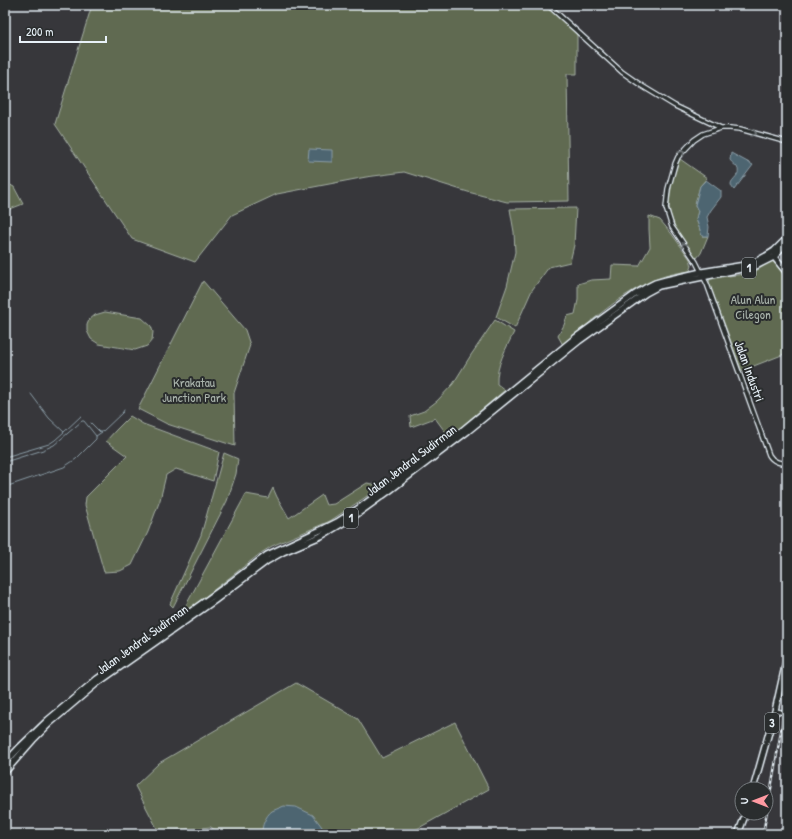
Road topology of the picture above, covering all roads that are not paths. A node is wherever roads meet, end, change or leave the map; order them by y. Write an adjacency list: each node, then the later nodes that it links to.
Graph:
1 (548, 5): 2 (street)
2 (721, 128): 3 (street, one-way to 3); 8 (street, Jalan Industri, one-way to 2)
3 (787, 142)
4 (787, 238): 8 (highway, Jalan Jendral Sudirman / 1)
5 (787, 243): 6 (highway, Jalan Jendral Sudirman / 1)
6 (774, 256): 7 (highway); 8 (highway, Jalan Jendral Sudirman / 1)
7 (787, 272)
8 (702, 275): 9 (street, Jalan Industri); 13 (highway, Jalan Jendral Sudirman / 1); 14 (highway, Jalan Jendral Sudirman / 1)
9 (787, 464)
10 (787, 657): 11 (highway, 3)
11 (775, 711): 12 (street); 15 (highway, 3)
12 (787, 713)
13 (5, 763)
14 (5, 772)
15 (755, 781)
16 (743, 821): 17 (highway)
17 (738, 834)

